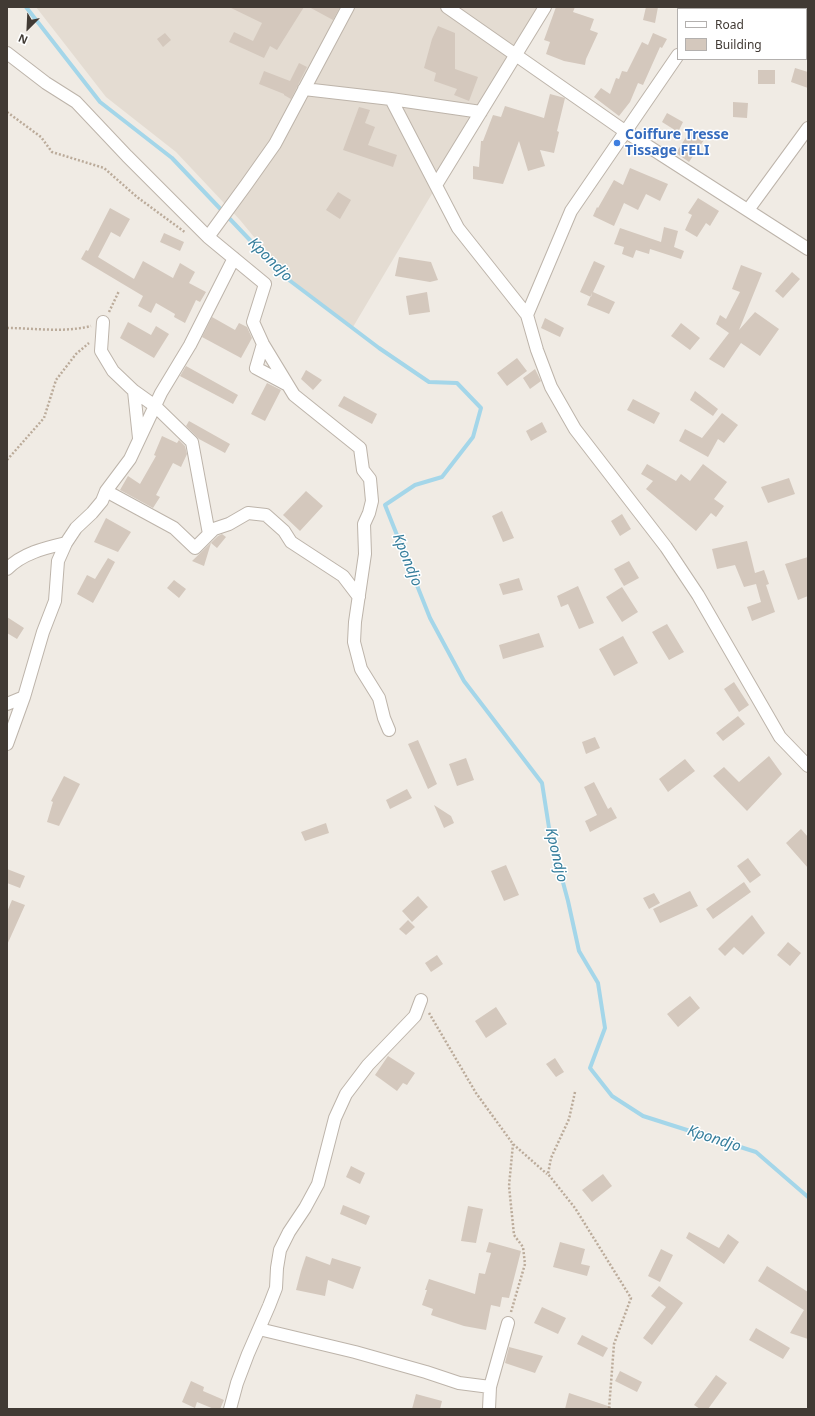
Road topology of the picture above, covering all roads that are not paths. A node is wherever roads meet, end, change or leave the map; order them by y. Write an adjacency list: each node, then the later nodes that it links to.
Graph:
1 (348, 7): 7 (street)
2 (447, 7): 5 (street)
3 (544, 7): 5 (street)
4 (7, 53): 14 (street)
5 (516, 55): 9 (street); 11 (street)
6 (677, 57): 11 (street)
7 (304, 89): 8 (street); 14 (street)
8 (391, 99): 9 (street); 12 (street)
9 (481, 112): 12 (street)
10 (808, 128): 13 (street)
11 (626, 132): 13 (street); 17 (street)
12 (436, 185): 17 (street)
13 (748, 210): 15 (street)
14 (210, 233): 16 (street)
15 (808, 249)
16 (234, 258): 19 (street); 22 (street)
17 (527, 315): 33 (street)
18 (103, 327): 21 (street)
19 (263, 344): 20 (street); 20 (street)
20 (286, 384): 28 (street)
21 (134, 391): 22 (street); 23 (street)
22 (155, 406): 23 (street); 25 (street)
23 (139, 438): 24 (street)
24 (106, 491): 25 (street); 26 (street)
25 (208, 534): 28 (street)
26 (66, 543): 27 (street); 29 (street)
27 (7, 569)
28 (359, 597): 31 (street)
29 (24, 697): 30 (street); 32 (street)
30 (7, 704)
31 (389, 730)
32 (7, 744)
33 (808, 766)
34 (421, 1000): 36 (street)
35 (508, 1324): 37 (street)
36 (260, 1329): 37 (street); 38 (street)
37 (490, 1387): 39 (street)
38 (230, 1409)
39 (489, 1409)

